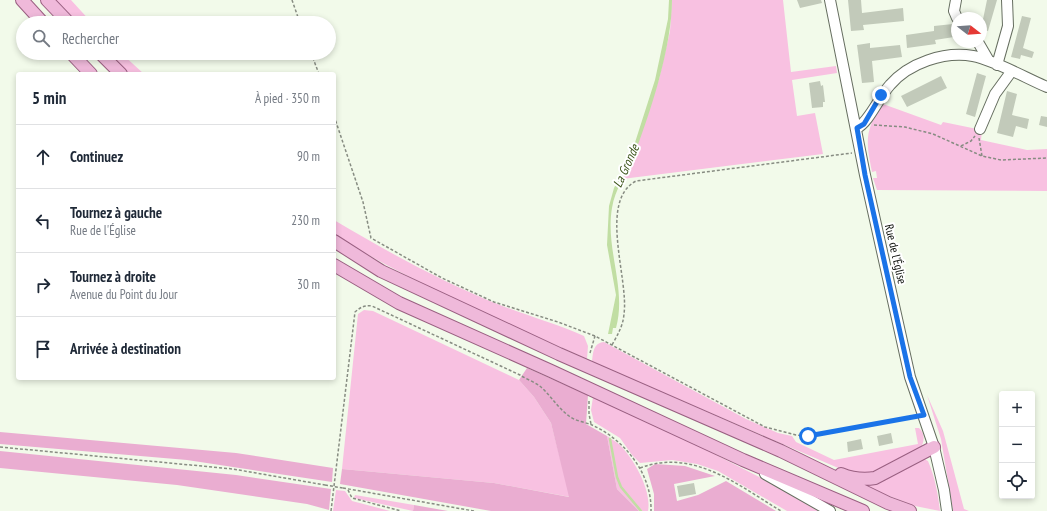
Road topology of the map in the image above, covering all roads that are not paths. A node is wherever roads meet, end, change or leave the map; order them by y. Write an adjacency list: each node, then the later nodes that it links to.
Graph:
1 (22, 0): 7 (main road)
2 (47, 0): 8 (main road)
3 (830, 0): 17 (street, Rue de l'Église)
4 (956, 0): 6 (street)
5 (1007, 0): 12 (street)
6 (954, 12)
7 (37, 16)
8 (63, 16)
9 (982, 48): 12 (street)
10 (78, 60): 13 (main road)
11 (107, 60): 14 (main road)
12 (993, 63): 15 (street); 17 (street)
13 (89, 72)
14 (119, 72)
15 (1011, 72): 16 (street); 18 (street)
16 (1047, 87)
17 (861, 126): 21 (street, Rue de l'Église)
18 (980, 129)
19 (336, 242): 22 (main road)
20 (336, 266): 23 (main road)
21 (934, 447): 22 (main road); 27 (street, Rue de l'Église)
22 (782, 451): 26 (main road)
23 (743, 460): 24 (street); 25 (main road)
24 (830, 511)
25 (863, 511)
26 (910, 511)
27 (947, 511)

